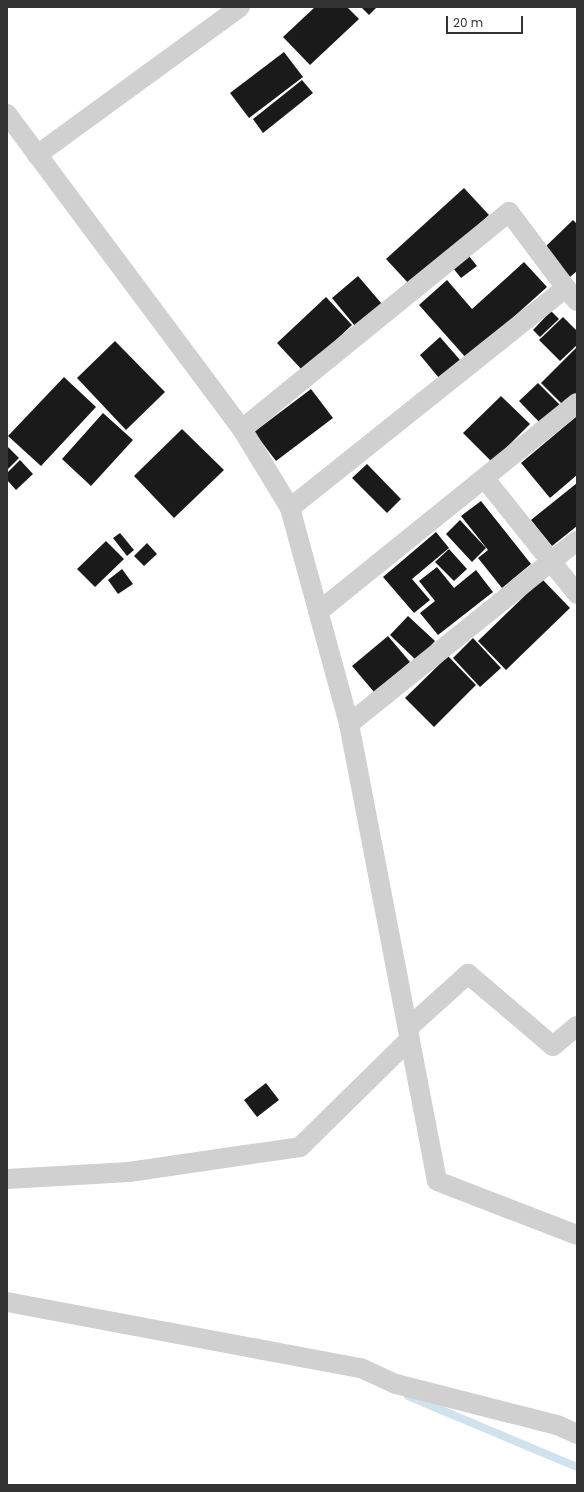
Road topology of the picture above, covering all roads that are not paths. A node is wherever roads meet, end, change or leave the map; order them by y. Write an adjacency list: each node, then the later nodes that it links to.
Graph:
1 (240, 7): 3 (street)
2 (7, 114): 3 (street)
3 (37, 155): 6 (street)
4 (572, 294): 6 (street); 8 (street)
5 (577, 403): 7 (street)
6 (242, 429): 8 (street)
7 (486, 479): 10 (street); 12 (street)
8 (290, 508): 12 (street)
9 (577, 540): 10 (street)
10 (550, 562): 11 (street); 13 (street)
11 (577, 594)
12 (318, 612): 13 (street)
13 (349, 724): 15 (street)
14 (577, 1026): 15 (street)
15 (409, 1034): 16 (street); 17 (street)
16 (7, 1179)
17 (577, 1235)
18 (7, 1302): 19 (street)
19 (577, 1434)

